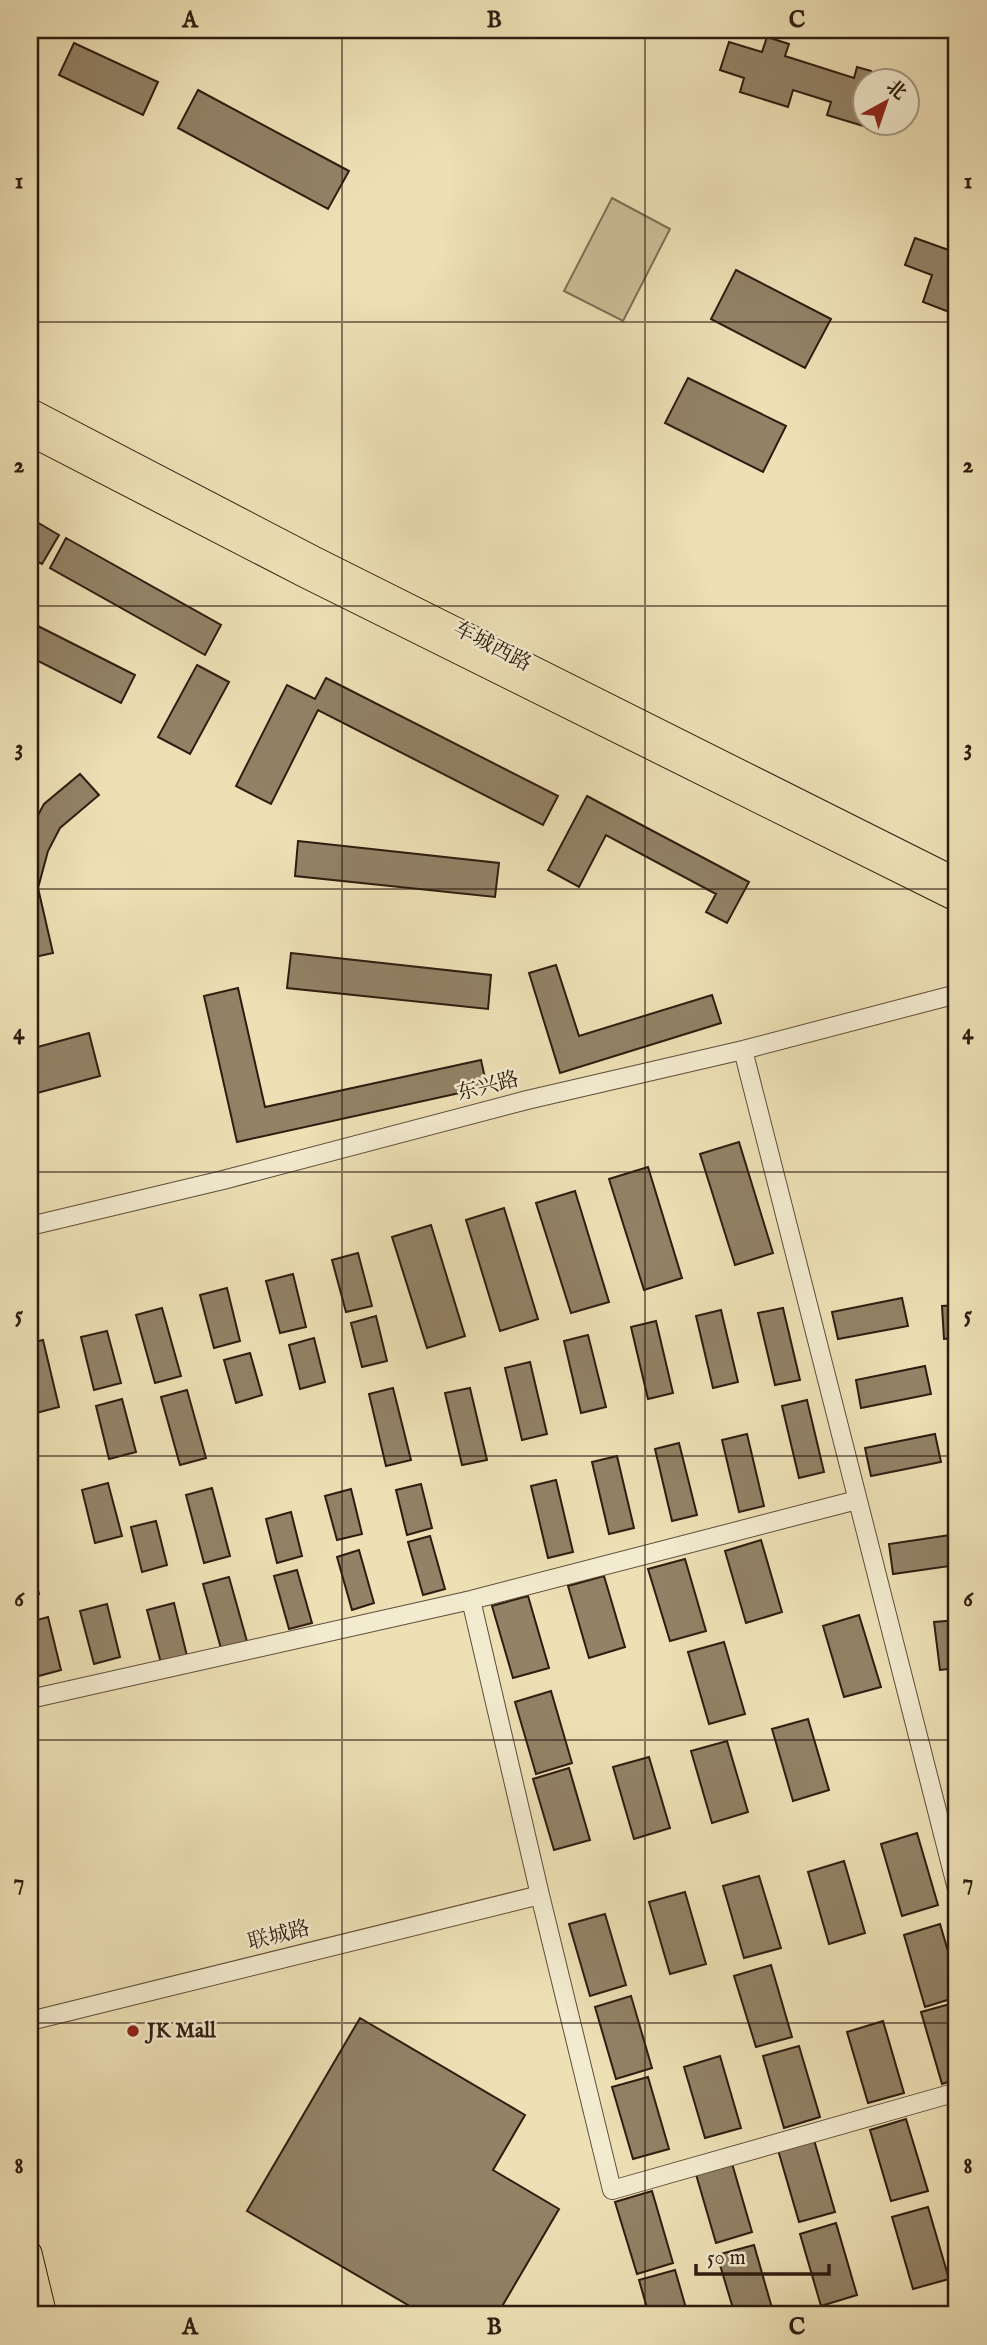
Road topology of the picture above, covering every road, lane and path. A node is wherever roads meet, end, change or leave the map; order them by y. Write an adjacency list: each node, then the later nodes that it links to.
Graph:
1 (30, 410): 3 (main road, 车城西路)
2 (30, 435): 4 (main road, 车城西路)
3 (957, 880)
4 (957, 900)
5 (957, 994): 6 (street, 东兴路)
6 (743, 1050): 7 (street, 东兴路); 8 (street)
7 (30, 1226)
8 (857, 1500): 9 (street); 11 (street)
9 (471, 1600): 10 (street); 12 (street)
10 (30, 1699)
11 (957, 1889)
12 (540, 1895): 13 (street, 联城路); 14 (street)
13 (30, 2021)
14 (957, 2092)
15 (30, 2253): 16 (main road)
16 (46, 2315)

